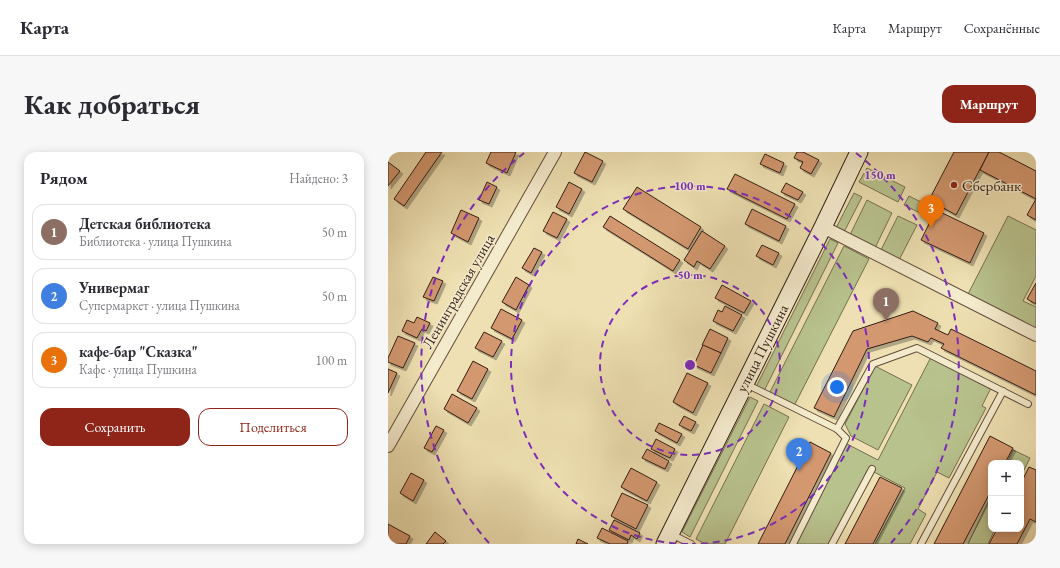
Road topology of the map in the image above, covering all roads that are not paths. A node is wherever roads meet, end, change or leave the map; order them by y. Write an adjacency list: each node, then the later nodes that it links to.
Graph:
1 (555, 152): 9 (street, Ленинградская улица)
2 (859, 152): 3 (main road, улица Пушкина)
3 (823, 227): 4 (street); 5 (main road, улица Пушкина)
4 (1036, 335)
5 (744, 384): 8 (lane); 11 (main road, улица Пушкина)
6 (1003, 391): 7 (lane); 8 (lane); 15 (lane)
7 (1028, 404)
8 (837, 428): 13 (lane)
9 (388, 446)
10 (872, 469): 14 (lane)
11 (667, 539): 12 (lane)
12 (691, 544)
13 (792, 544)
14 (832, 544)
15 (921, 544)

